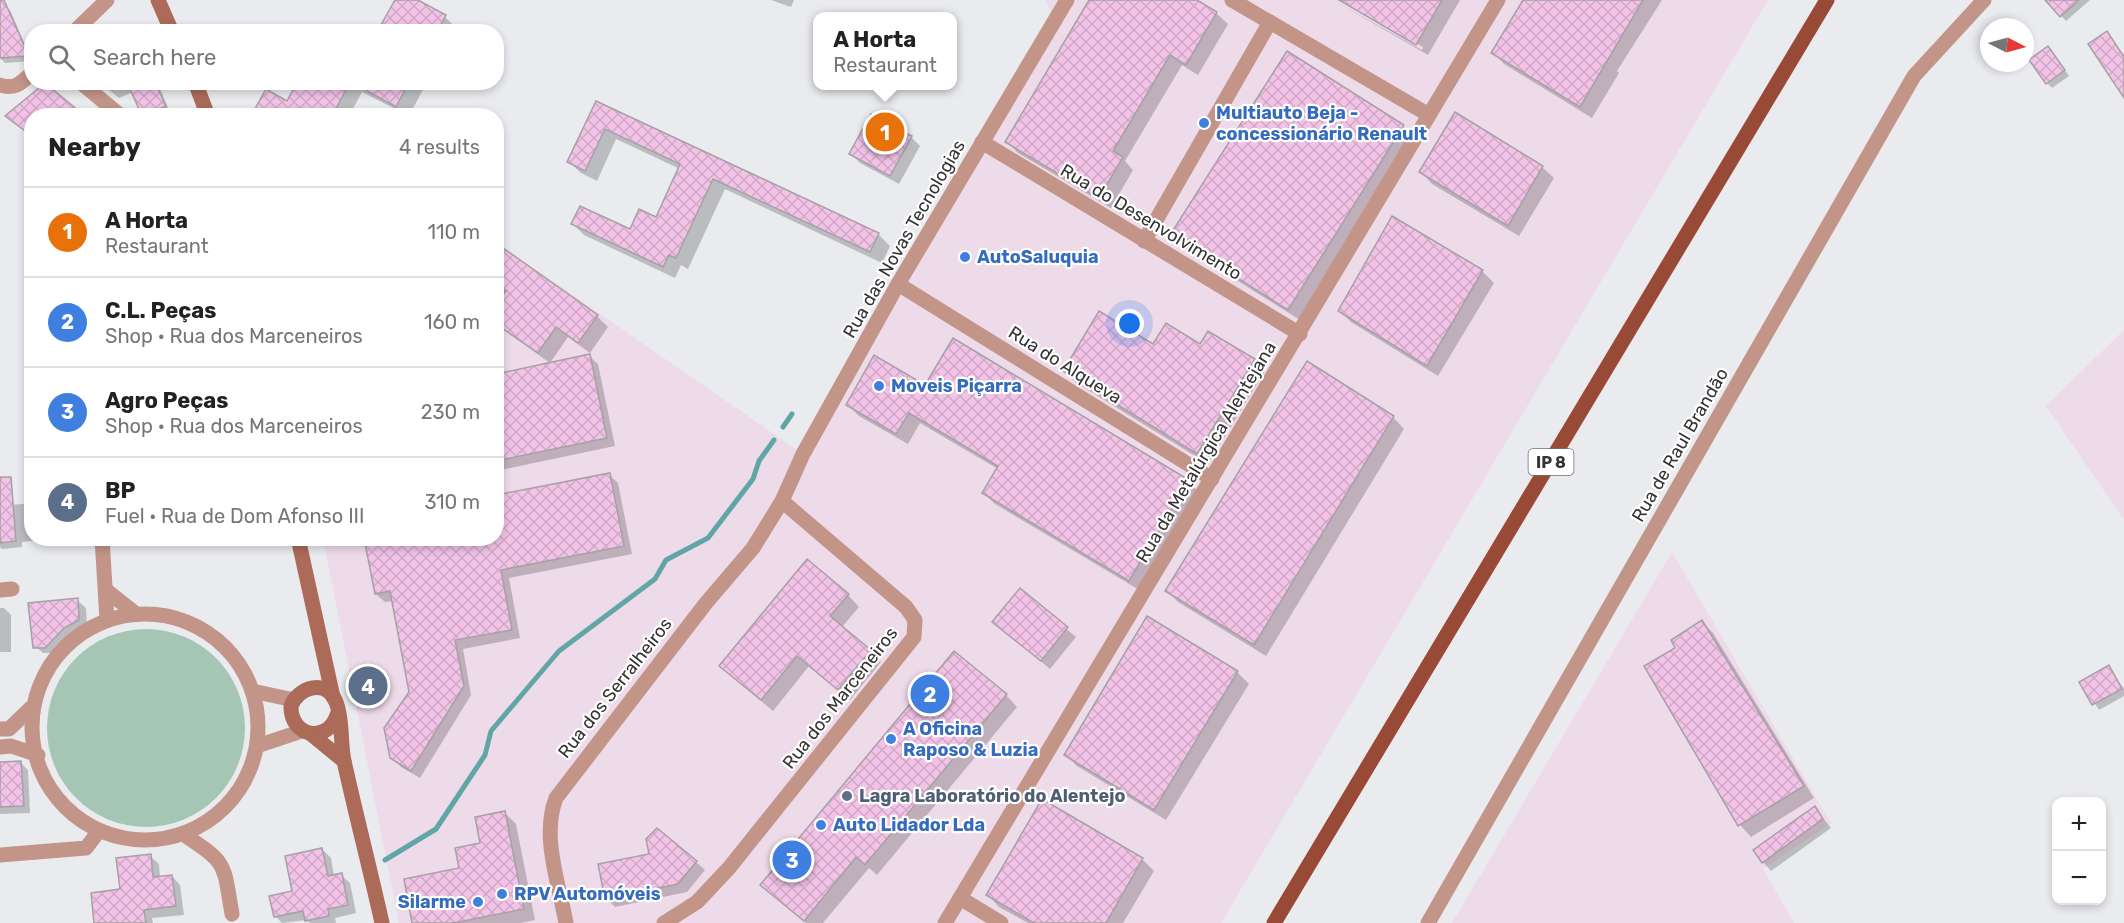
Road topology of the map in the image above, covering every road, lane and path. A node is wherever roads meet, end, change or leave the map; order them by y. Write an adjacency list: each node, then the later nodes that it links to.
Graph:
1 (106, 0): 9 (street)
2 (158, 0): 10 (main road)
3 (1066, 0): 18 (street, Rua das Novas Tecnologias)
4 (1233, 0): 8 (street)
5 (1498, 0): 17 (street, Rua da Metalúrgica Alentejana)
6 (1827, 0): 52 (main road, IP 8)
7 (1984, 0): 53 (street, Rua de Raul Brandão)
8 (1270, 22): 17 (street); 19 (street)
9 (82, 24)
10 (168, 24)
11 (24, 80): 12 (street)
12 (0, 86)
13 (90, 90): 15 (street)
14 (198, 90): 16 (main road)
15 (111, 108)
16 (205, 108)
17 (1429, 116): 21 (street, Rua da Metalúrgica Alentejana)
18 (982, 142): 19 (street, Rua do Desenvolvimento); 20 (street, Rua das Novas Tecnologias)
19 (1144, 241): 21 (street, Rua do Desenvolvimento)
20 (898, 284): 22 (street, Rua do Alqueva); 23 (street, Rua das Novas Tecnologias)
21 (1300, 334): 22 (street, Rua da Metalúrgica Alentejana)
22 (1212, 479): 45 (street, Rua da Metalúrgica Alentejana)
23 (782, 501): 48 (street, Rua dos Serralheiros); 49 (street, Rua dos Marceneiros)
24 (103, 546): 26 (street)
25 (300, 546): 29 (main road)
26 (107, 591): 27 (street); 28 (street)
27 (136, 614): 28 (street); 31 (street)
28 (107, 620): 34 (street)
29 (323, 656): 30 (main road); 32 (main road)
30 (308, 688): 32 (main road); 33 (main road)
31 (252, 691): 33 (street); 38 (street)
32 (333, 697): 35 (main road)
33 (294, 700): 37 (main road)
34 (32, 707): 36 (street); 40 (street)
35 (337, 715): 37 (main road); 41 (main road)
36 (0, 729)
37 (307, 733): 38 (street); 41 (main road)
38 (257, 746): 43 (street)
39 (0, 747): 40 (street)
40 (38, 756): 42 (street)
41 (344, 760): 47 (main road)
42 (99, 831): 43 (street); 44 (street)
43 (183, 834): 46 (street)
44 (0, 855)
45 (960, 898): 50 (street, Rua da Metalúrgica Alentejana); 51 (street)
46 (232, 914)
47 (382, 923)
48 (566, 923)
49 (664, 923)
50 (945, 923)
51 (1001, 923)
52 (1274, 923)
53 (1428, 923)

